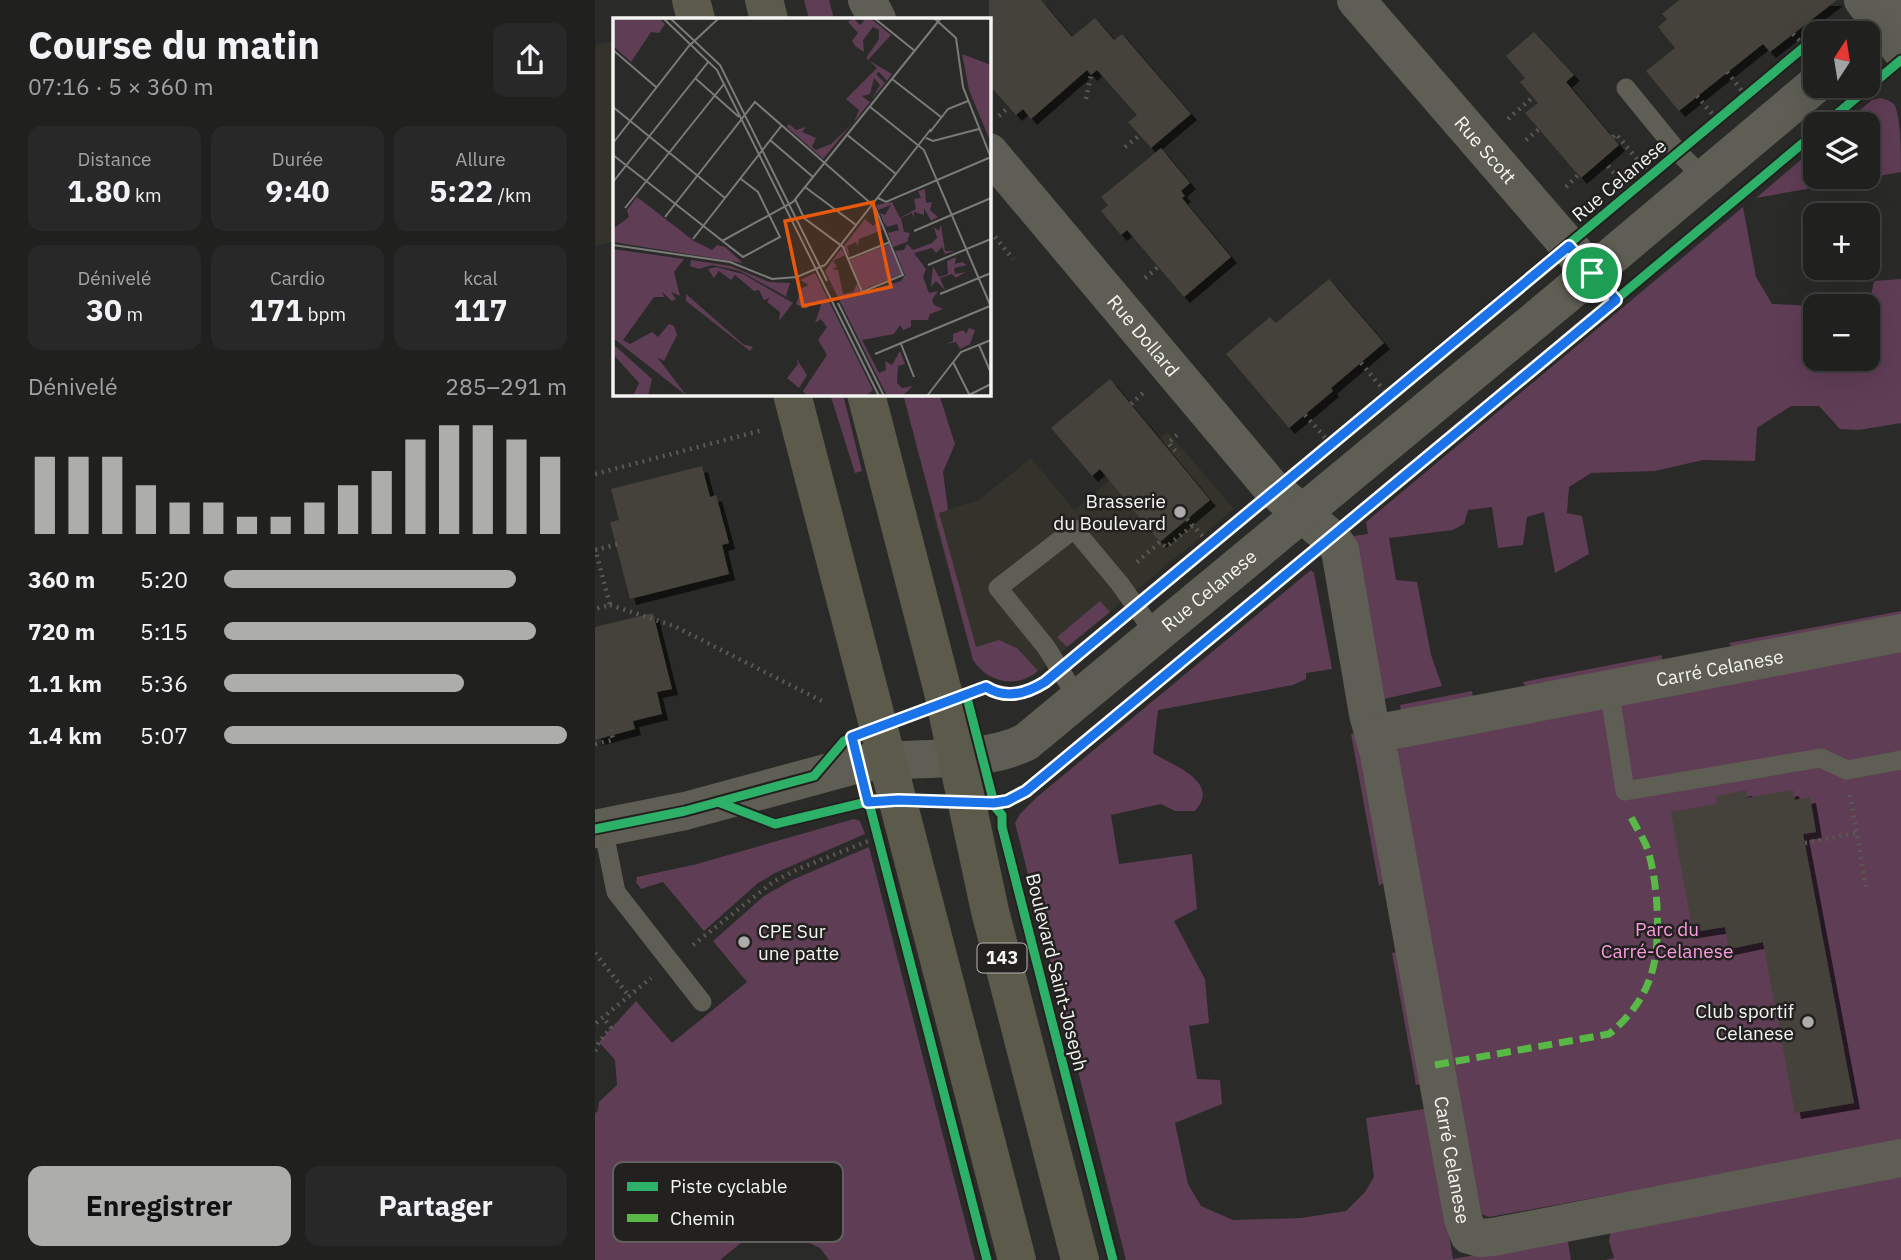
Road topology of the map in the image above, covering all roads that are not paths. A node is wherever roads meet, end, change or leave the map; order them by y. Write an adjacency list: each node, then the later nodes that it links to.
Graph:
1 (691, 0): 5 (main road)
2 (764, 0): 6 (main road)
3 (867, 0): 7 (street)
4 (1356, 0): 12 (street, Rue Scott)
5 (696, 18)
6 (769, 18)
7 (876, 18)
8 (1803, 71): 11 (street, Rue Celanese)
9 (1626, 88): 11 (lane)
10 (991, 154): 15 (street, Rue Dollard)
11 (1691, 165): 12 (street, Rue Celanese)
12 (1592, 273): 15 (street, Rue Celanese)
13 (793, 396): 22 (main road)
14 (867, 396): 21 (main road, 143)
15 (1302, 514): 17 (street, Rue Celanese); 20 (street, Carré Celanese)
16 (1901, 634): 18 (street, Carré Celanese)
17 (1156, 635): 19 (street, Rue Celanese); 19 (lane)
18 (1609, 688): 20 (street, Carré Celanese); 23 (lane)
19 (1078, 699): 21 (street, Rue Celanese)
20 (1374, 734): 26 (street, Carré Celanese)
21 (956, 756): 22 (street, Rue Celanese); 28 (main road, 143)
22 (887, 760): 24 (street, Rue Celanese); 27 (main road)
23 (1901, 760)
24 (599, 829): 25 (lane)
25 (702, 1002)
26 (1901, 1158)
27 (1017, 1260)
28 (1080, 1260)

